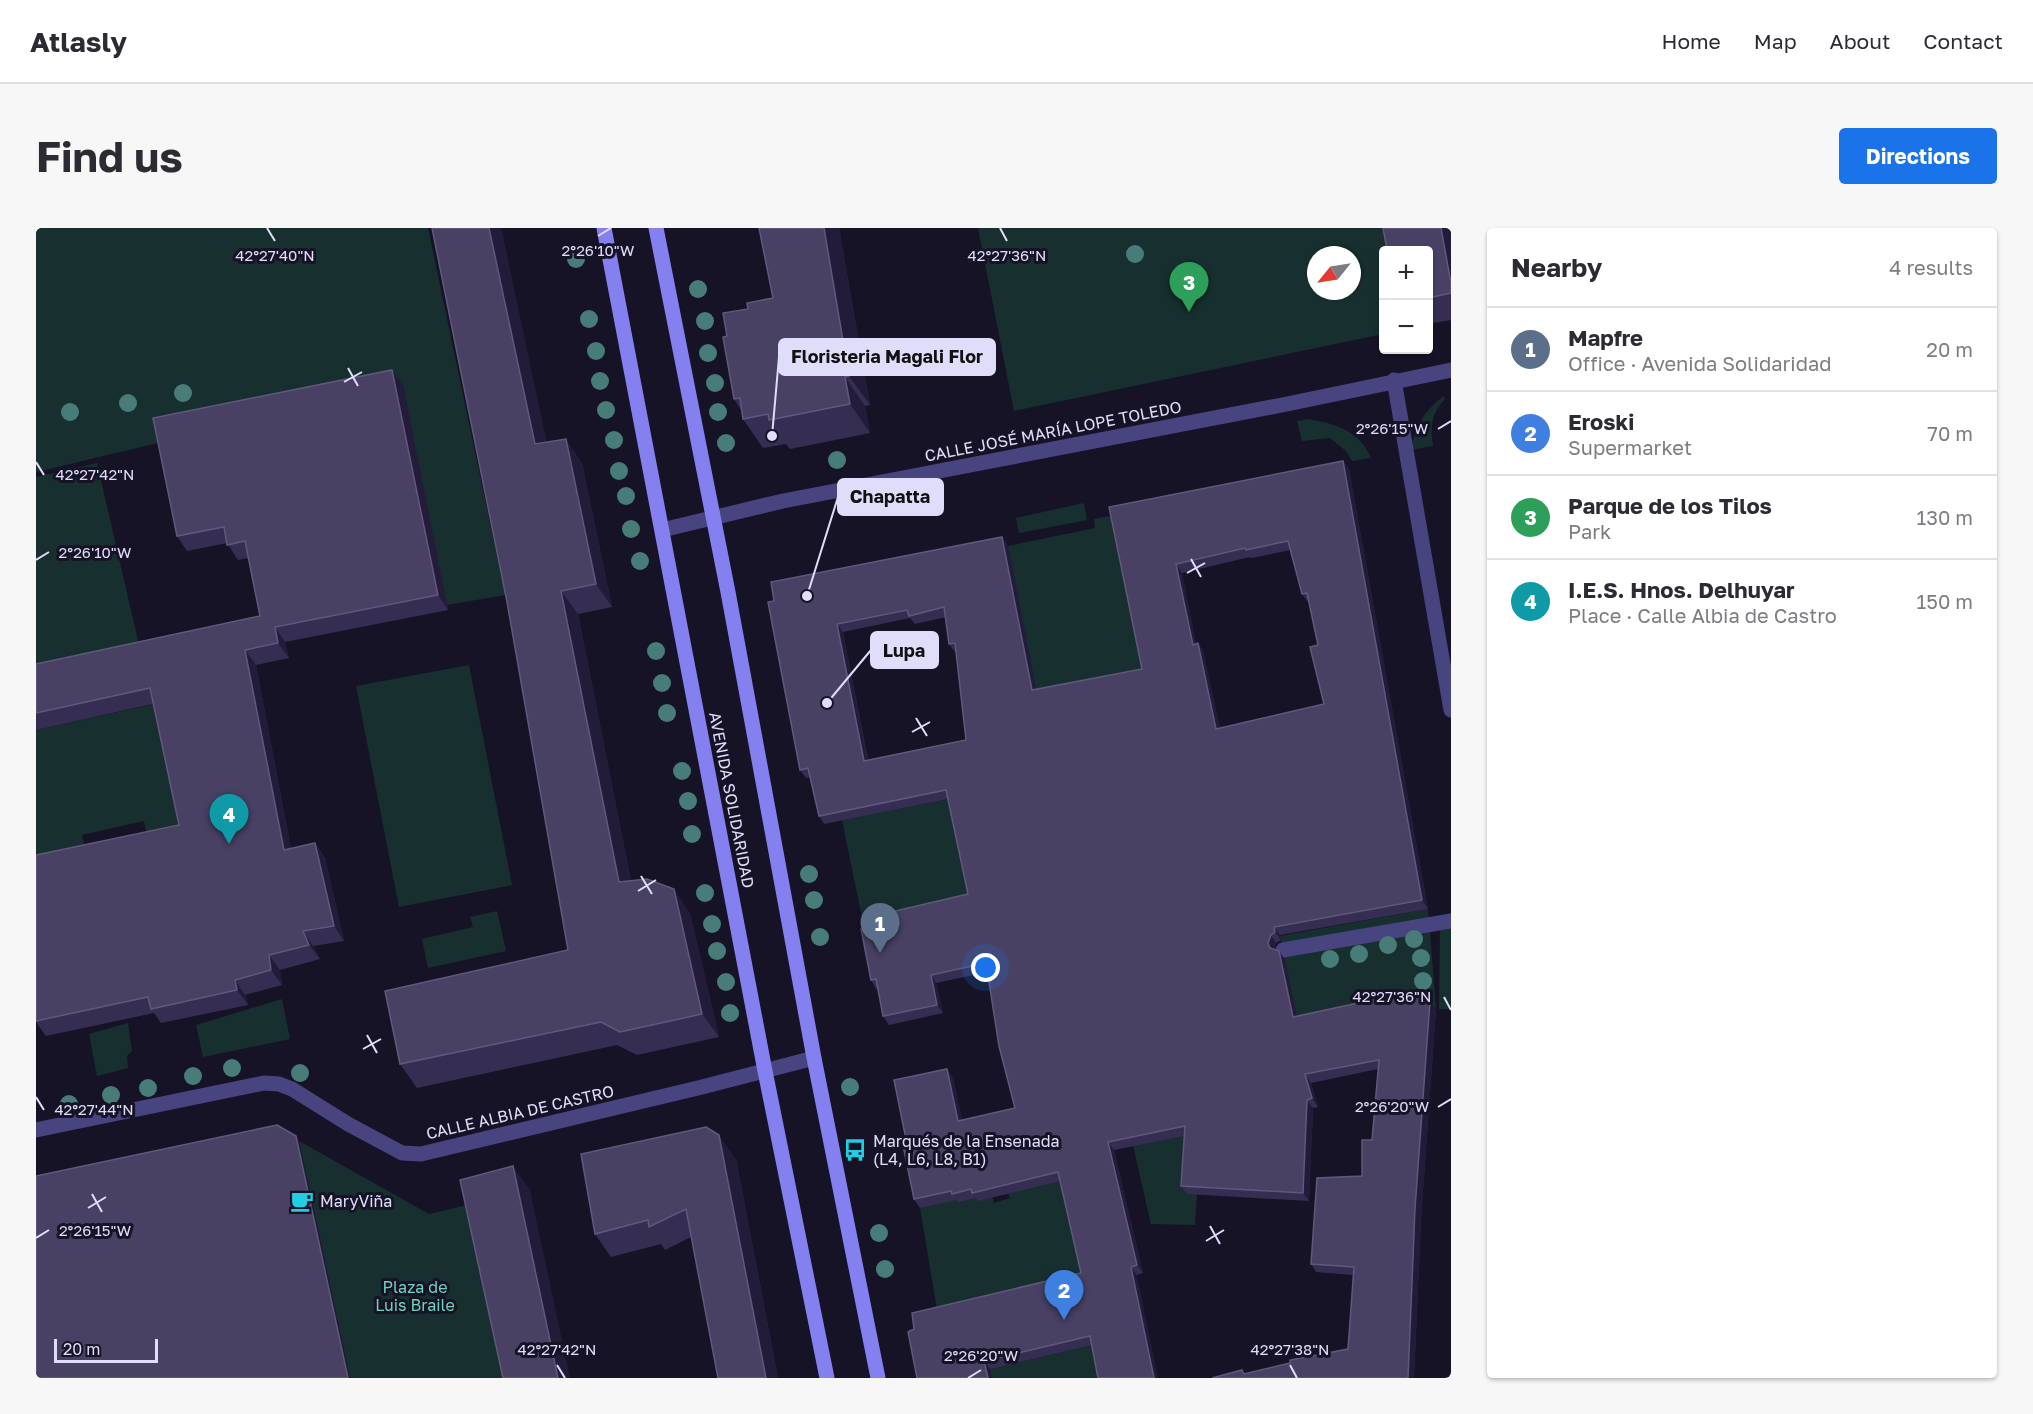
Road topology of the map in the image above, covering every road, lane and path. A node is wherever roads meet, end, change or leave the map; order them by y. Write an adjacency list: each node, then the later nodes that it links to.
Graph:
1 (604, 228): 6 (main road, AVENIDA SOLIDARIDAD)
2 (656, 228): 5 (main road, AVENIDA SOLIDARIDAD)
3 (1451, 370): 4 (street, CALLE JOSÉ MARÍA LOPE TOLEDO)
4 (1394, 380): 5 (street, CALLE JOSÉ MARÍA LOPE TOLEDO); 7 (street)
5 (713, 519): 6 (street, CALLE JOSÉ MARÍA LOPE TOLEDO); 10 (main road, AVENIDA SOLIDARIDAD)
6 (662, 530): 11 (main road, AVENIDA SOLIDARIDAD)
7 (1451, 710)
8 (1451, 921): 9 (street)
9 (1283, 950)
10 (814, 1058): 11 (street, CALLE ALBIA DE CASTRO); 14 (main road, AVENIDA SOLIDARIDAD)
11 (765, 1071): 12 (street, CALLE ALBIA DE CASTRO); 13 (main road, AVENIDA SOLIDARIDAD)
12 (36, 1130)
13 (827, 1378)
14 (878, 1378)

